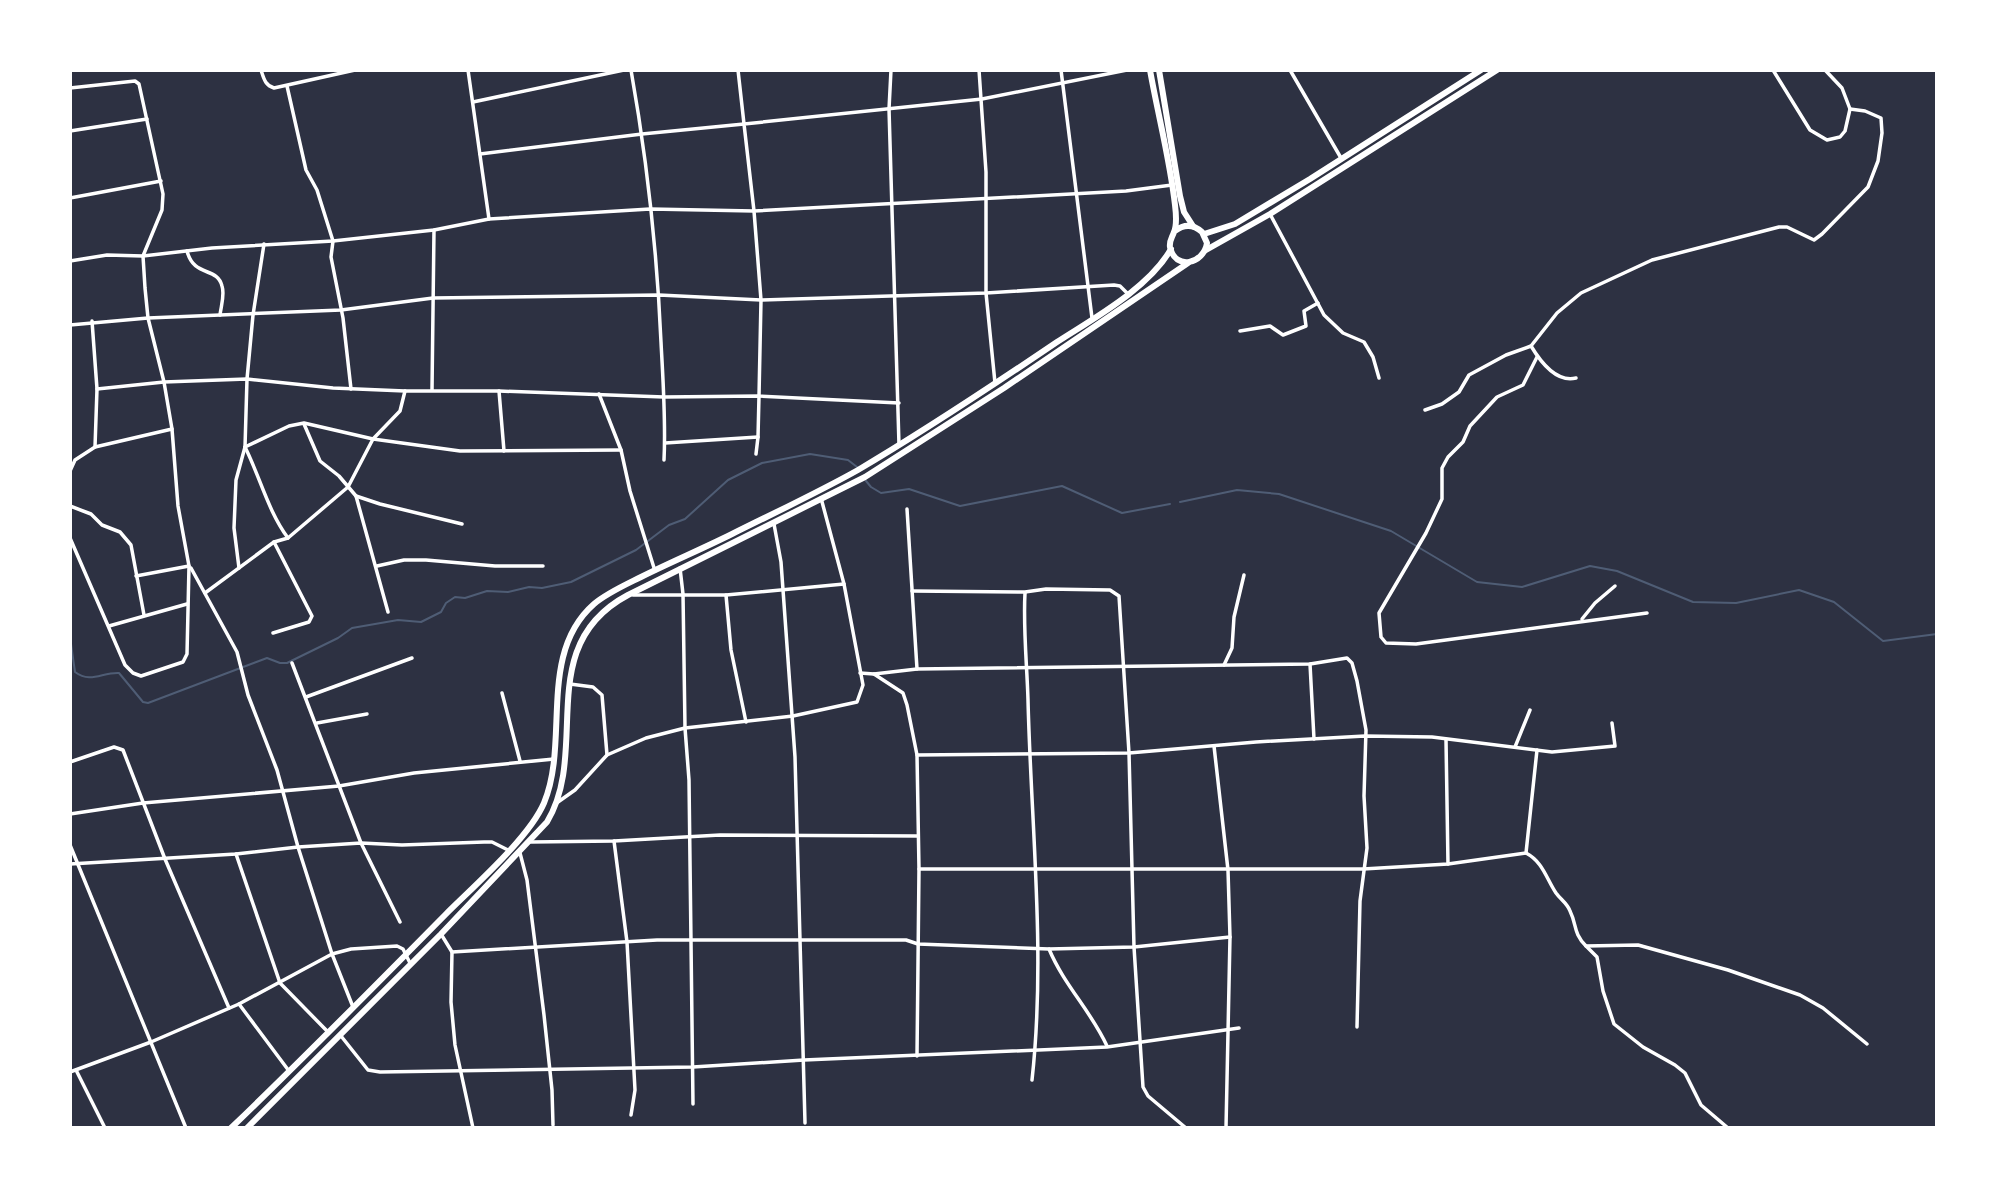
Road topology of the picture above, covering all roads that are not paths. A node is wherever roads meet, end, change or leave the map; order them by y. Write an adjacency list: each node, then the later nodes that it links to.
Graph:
1 (261, 70): 19 (street)
2 (355, 70): 19 (street)
3 (468, 70): 22 (street)
4 (624, 70): 22 (street)
5 (631, 70): 28 (street)
6 (738, 70): 26 (street)
7 (891, 70): 24 (street)
8 (979, 70): 21 (street)
9 (1061, 70): 18 (street)
10 (1127, 70): 18 (street)
11 (1150, 70): 32 (main road)
12 (1159, 70): 41 (main road)
13 (1290, 70): 30 (street)
14 (1481, 70): 30 (main road)
15 (1497, 70): 39 (main road)
16 (1773, 70): 23 (street)
17 (1825, 70): 23 (street)
18 (1063, 82): 21 (street); 33 (street)
19 (287, 86): 45 (street)
20 (70, 88): 25 (street)
21 (982, 99): 24 (street); 35 (street)
22 (473, 102): 29 (street)
23 (1850, 108): 69 (street)
24 (889, 109): 26 (street); 36 (street)
25 (147, 119): 27 (street); 31 (street)
26 (744, 124): 28 (street); 38 (street)
27 (70, 131)
28 (642, 134): 29 (street); 37 (street)
29 (480, 154): 40 (street)
30 (1341, 158): 44 (main road)
31 (161, 181): 34 (street); 50 (street)
32 (1172, 185): 33 (street); 43 (main road)
33 (1076, 194): 35 (street); 53 (street)
34 (70, 198)
35 (986, 198): 36 (street); 54 (street)
36 (892, 203): 38 (street); 57 (street)
37 (650, 209): 38 (street); 40 (street); 56 (street)
38 (754, 211): 59 (street)
39 (1270, 214): 48 (main road); 60 (street)
40 (489, 219): 42 (street)
41 (1193, 226): 43 (main road); 44 (main road)
42 (433, 229): 45 (street); 58 (street)
43 (1175, 231): 47 (main road)
44 (1204, 234): 48 (main road)
45 (333, 241): 46 (street); 61 (street)
46 (264, 244): 49 (street); 62 (street)
47 (1171, 249): 52 (main road); 55 (main road)
48 (1206, 250): 52 (main road)
49 (187, 251): 50 (street); 63 (street)
50 (143, 256): 51 (street); 64 (street)
51 (70, 261)
52 (1188, 262): 103 (main road)
53 (1088, 288): 54 (street); 55 (street); 65 (street)
54 (986, 293): 57 (street); 75 (street)
55 (1128, 293): 65 (main road)
56 (659, 295): 58 (street); 59 (street); 83 (street)
57 (894, 296): 59 (street); 84 (street)
58 (433, 298): 61 (street); 78 (street)
59 (761, 300): 82 (street)
60 (1318, 303): 68 (street); 71 (street)
61 (341, 310): 62 (street); 77 (street)
62 (253, 315): 63 (street); 73 (street)
63 (220, 316): 64 (street)
64 (148, 318): 66 (street); 74 (street)
65 (1092, 319): 75 (main road)
66 (92, 321): 67 (street); 76 (street)
67 (70, 325)
68 (1240, 331)
69 (1531, 346): 70 (street); 85 (street)
70 (1537, 357): 72 (street); 132 (street)
71 (1379, 378)
72 (1576, 378)
73 (247, 379): 74 (street); 77 (street); 93 (street)
74 (164, 382): 76 (street); 87 (street)
75 (995, 383): 91 (main road)
76 (97, 389): 92 (street)
77 (351, 389): 79 (street)
78 (432, 390): 79 (street); 80 (street)
79 (405, 391): 89 (street)
80 (499, 391): 81 (street); 94 (street)
81 (599, 394): 83 (street); 95 (street)
82 (759, 396): 83 (street); 84 (street); 88 (street)
83 (664, 397): 90 (street)
84 (899, 403): 91 (street)
85 (1425, 410)
86 (304, 423): 89 (street); 93 (street); 100 (street)
87 (172, 429): 92 (street); 111 (street)
88 (758, 438): 90 (street); 96 (street)
89 (373, 439): 94 (street); 100 (street)
90 (665, 443): 98 (street)
91 (899, 445): 101 (main road)
92 (95, 447): 97 (street)
93 (245, 447): 109 (street); 114 (street)
94 (505, 450): 95 (street)
95 (621, 450): 116 (street)
96 (756, 454)
97 (72, 460): 99 (street)
98 (664, 460)
99 (70, 471)
100 (348, 486): 102 (street); 109 (street)
101 (818, 491): 103 (street); 116 (main road)
102 (356, 496): 106 (street); 112 (street)
103 (821, 500): 107 (main road); 119 (street)
104 (70, 506): 118 (street)
105 (907, 509): 121 (street)
106 (462, 524)
107 (774, 524): 115 (main road); 122 (street)
108 (70, 538): 133 (street)
109 (288, 538): 110 (street)
110 (274, 542): 114 (street); 134 (street)
111 (189, 566): 118 (street); 124 (street); 128 (street)
112 (377, 566): 113 (street); 129 (street)
113 (543, 566)
114 (239, 568): 124 (street)
115 (680, 568): 125 (street); 126 (main road)
116 (654, 570): 164 (main road)
117 (1244, 575): 138 (street)
118 (136, 576): 131 (street)
119 (844, 584): 122 (street); 142 (street)
120 (1615, 586): 132 (street)
121 (912, 591): 123 (street); 141 (street)
122 (783, 592): 127 (street); 149 (street)
123 (1025, 592): 139 (street); 140 (street)
124 (205, 593): 168 (street)
125 (683, 594): 126 (street); 127 (street); 153 (street)
126 (628, 595): 144 (main road)
127 (726, 596): 150 (street)
128 (187, 604): 131 (street); 133 (street)
129 (388, 612)
130 (1647, 613): 132 (street)
131 (144, 615): 133 (street)
132 (1581, 621)
133 (109, 625)
134 (273, 633)
135 (412, 658): 146 (street)
136 (292, 663): 146 (street)
137 (1310, 664): 138 (street); 154 (street); 155 (street)
138 (1224, 665): 140 (street)
139 (1027, 667): 140 (street); 141 (street); 161 (street)
140 (1122, 667): 160 (street)
141 (917, 669): 143 (street)
142 (860, 673): 143 (street); 149 (street)
143 (874, 674): 163 (street)
144 (570, 684): 162 (street); 170 (main road)
145 (502, 693): 165 (street)
146 (306, 697): 151 (street)
147 (1530, 710): 158 (street)
148 (367, 714): 151 (street)
149 (793, 716): 150 (street); 172 (street)
150 (746, 722): 153 (street)
151 (317, 723): 167 (street)
152 (1612, 723): 159 (street)
153 (685, 728): 162 (street); 174 (street)
154 (1365, 736): 155 (street); 156 (street); 191 (street)
155 (1314, 739): 157 (street)
156 (1446, 740): 158 (street); 187 (street)
157 (1214, 746): 160 (street); 192 (street)
158 (1516, 747): 159 (street)
159 (1536, 750): 182 (street)
160 (1129, 753): 161 (street); 188 (street)
161 (1029, 754): 163 (street); 190 (street)
162 (607, 755): 170 (street)
163 (917, 755): 173 (street)
164 (554, 759): 165 (street); 180 (main road)
165 (520, 761): 167 (street)
166 (70, 762): 169 (street)
167 (339, 786): 168 (street); 177 (street)
168 (283, 790): 169 (street); 179 (street)
169 (143, 803): 171 (street); 184 (street)
170 (556, 803): 176 (main road)
171 (70, 814)
172 (796, 835): 173 (street); 174 (street); 197 (street)
173 (918, 836): 189 (street)
174 (688, 837): 175 (street); 196 (street)
175 (614, 841): 176 (street); 198 (street)
176 (531, 842): 181 (main road)
177 (361, 843): 179 (street); 180 (street); 193 (street)
178 (70, 845): 185 (street)
179 (298, 847): 183 (street); 206 (street)
180 (508, 850): 207 (main road)
181 (520, 853): 194 (main road); 201 (street)
182 (1526, 853): 187 (street); 200 (street)
183 (236, 854): 184 (street); 209 (street)
184 (165, 859): 185 (street); 212 (street)
185 (79, 863): 186 (street); 218 (street)
186 (70, 864)
187 (1448, 864): 191 (street)
188 (1132, 867): 190 (street); 192 (street); 202 (street)
189 (919, 869): 190 (street); 199 (street)
190 (1035, 869): 204 (street)
191 (1363, 869): 192 (street); 214 (street)
192 (1227, 870): 195 (street)
193 (400, 922)
194 (441, 934): 205 (street); 208 (main road)
195 (1230, 937): 202 (street); 213 (street)
196 (692, 940): 197 (street); 198 (street); 225 (street)
197 (800, 940): 199 (street); 224 (street)
198 (626, 942): 201 (street); 227 (street)
199 (919, 944): 204 (street); 223 (street)
200 (1586, 946): 220 (street); 243 (street)
201 (535, 947): 205 (street); 226 (street)
202 (1134, 947): 203 (street); 219 (street)
203 (1049, 949): 204 (street); 221 (street)
204 (1038, 950): 222 (street)
205 (452, 953): 230 (street)
206 (332, 954): 207 (street); 209 (street); 211 (street)
207 (405, 955): 208 (street); 211 (main road)
208 (410, 963): 217 (main road)
209 (280, 983): 210 (street); 216 (street)
210 (239, 1004): 212 (street); 229 (street)
211 (354, 1007): 216 (main road)
212 (229, 1008): 218 (street)
213 (1228, 1027): 215 (street); 219 (street); 242 (street)
214 (1357, 1027)
215 (1239, 1028)
216 (328, 1032): 229 (main road)
217 (340, 1034): 230 (street); 239 (main road)
218 (151, 1042): 228 (street); 237 (street)
219 (1140, 1044): 221 (street); 241 (street)
220 (1867, 1044)
221 (1107, 1047): 222 (street)
222 (1035, 1049): 223 (street); 231 (street)
223 (917, 1056): 224 (street)
224 (804, 1060): 225 (street); 234 (street)
225 (693, 1068): 227 (street); 232 (street)
226 (549, 1069): 227 (street); 230 (street); 235 (street)
227 (632, 1069): 233 (street)
228 (72, 1071): 236 (street)
229 (289, 1071): 238 (main road)
230 (459, 1072): 240 (street)
231 (1032, 1080)
232 (692, 1104)
233 (631, 1115)
234 (804, 1123)
235 (553, 1125)
236 (105, 1128)
237 (186, 1128)
238 (231, 1128)
239 (247, 1128)
240 (473, 1128)
241 (1186, 1128)
242 (1226, 1128)
243 (1728, 1128)

